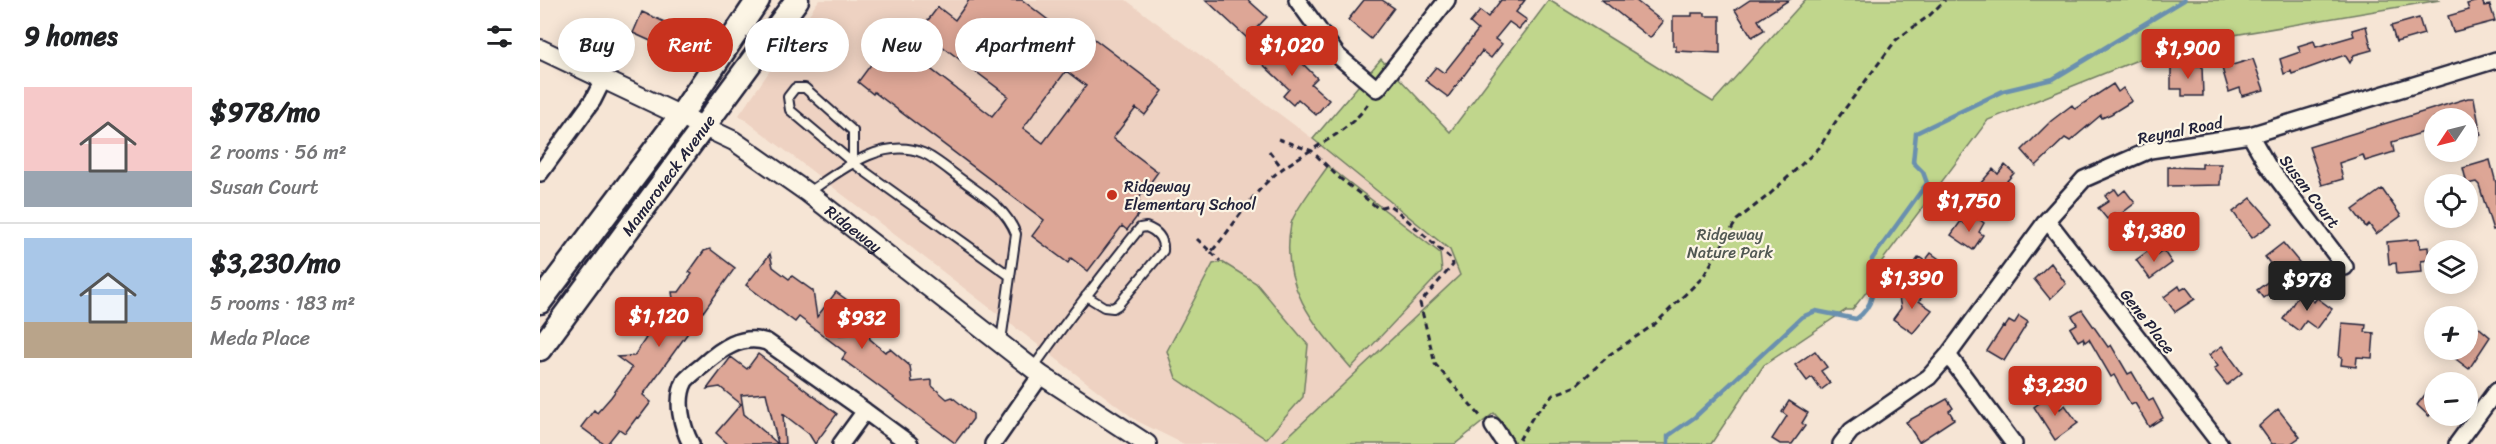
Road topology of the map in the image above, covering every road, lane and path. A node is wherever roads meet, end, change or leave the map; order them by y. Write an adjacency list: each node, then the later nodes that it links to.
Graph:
1 (758, 0): 10 (main road, Mamaroneck Avenue)
2 (797, 0): 11 (main road, Mamaroneck Avenue)
3 (1297, 0): 9 (street)
4 (1447, 0): 9 (street)
5 (1945, 0): 40 (path)
6 (540, 49): 8 (street, Ridgeway)
7 (2496, 59): 12 (street, Reynal Road)
8 (604, 78): 10 (street, Ridgeway); 18 (street)
9 (1377, 88): 15 (path)
10 (681, 115): 11 (street, Ridgeway); 27 (main road, Mamaroneck Avenue)
11 (705, 126): 19 (street, Ridgeway); 29 (main road, Mamaroneck Avenue)
12 (2250, 135): 20 (street, Reynal Road); 24 (street, Susan Court)
13 (1278, 139): 15 (path)
14 (1269, 151): 17 (path)
15 (1312, 151): 17 (path); 34 (path)
16 (853, 163): 16 (lane); 19 (lane); 25 (lane); 25 (lane)
17 (1282, 169): 22 (path)
18 (540, 173)
19 (808, 192): 28 (street, Ridgeway)
20 (2047, 220): 30 (street, Reynal Road); 43 (street, Gene Place)
21 (1197, 239): 22 (path)
22 (1211, 252): 23 (path)
23 (1220, 261)
24 (2345, 267)
25 (1010, 276): 28 (lane)
26 (1086, 296): 26 (lane); 31 (lane)
27 (540, 302)
28 (1001, 345): 31 (street, Ridgeway)
29 (540, 349)
30 (1948, 355): 41 (street, Reynal Road); 42 (street)
31 (1036, 372): 38 (street); 39 (street, Ridgeway)
32 (2496, 391): 44 (street)
33 (865, 411): 35 (street); 36 (street); 37 (street)
34 (1493, 426): 40 (street)
35 (690, 444)
36 (842, 444)
37 (910, 444)
38 (993, 444)
39 (1147, 444)
40 (1507, 444)
41 (1841, 444)
42 (2014, 444)
43 (2220, 444)
44 (2457, 444)

